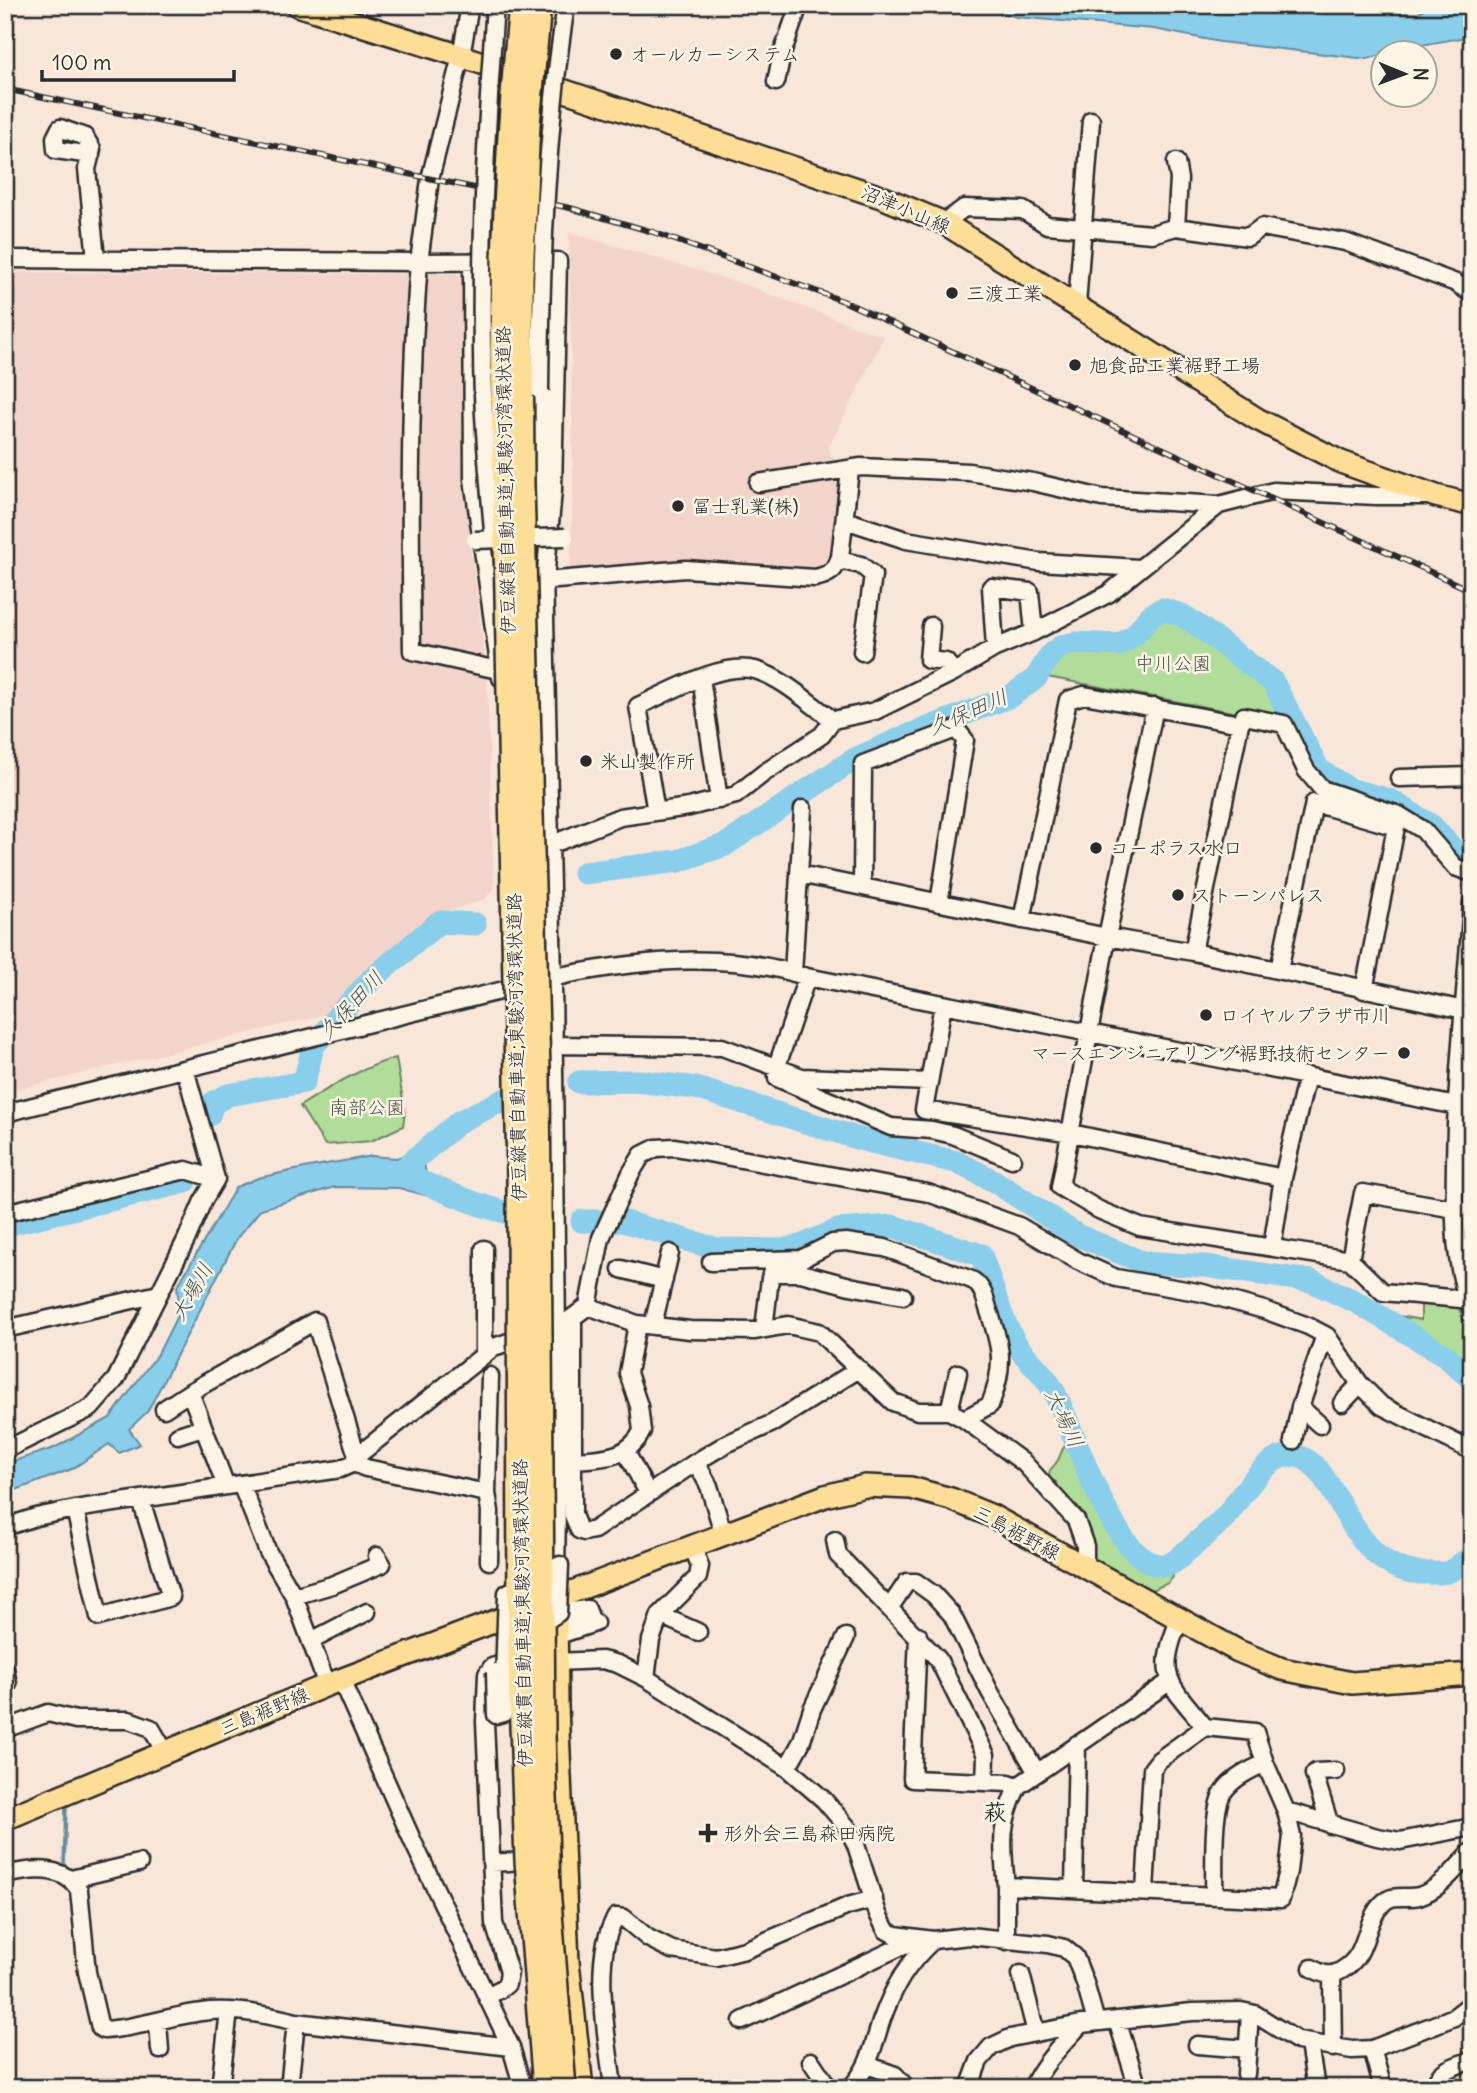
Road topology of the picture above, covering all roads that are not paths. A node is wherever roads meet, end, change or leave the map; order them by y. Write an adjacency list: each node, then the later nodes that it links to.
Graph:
1 (297, 5): 10 (main road, 沼津小山線)
2 (470, 5): 10 (street)
3 (495, 5): 45 (street, bridge)
4 (508, 5): 25 (highway, bridge)
5 (521, 5): 25 (highway, 伊豆縦貫自動車道;東駿河湾環状道路, bridge)
6 (539, 5): 13 (highway, 伊豆縦貫自動車道;東駿河湾環状道路, bridge)
7 (547, 5): 13 (highway, bridge)
8 (566, 5): 36 (street, bridge)
9 (799, 5): 11 (street)
10 (461, 56): 16 (main road, 沼津小山線); 21 (street)
11 (776, 82)
12 (1091, 120): 18 (street)
13 (528, 124): 219 (highway, 伊豆縦貫自動車道;東駿河湾環状道路, bridge)
14 (90, 155): 20 (street)
15 (1176, 162): 17 (street)
16 (944, 223): 18 (street); 24 (main road, 沼津小山線)
17 (1176, 227): 18 (street); 23 (street)
18 (1083, 228): 24 (street)
19 (5, 259): 20 (street)
20 (96, 259): 21 (street)
21 (419, 262): 22 (street); 41 (street)
22 (472, 263): 36 (street); 41 (street)
23 (1472, 294)
24 (1077, 305): 28 (main road, 沼津小山線)
25 (502, 354): 218 (highway, 伊豆縦貫自動車道;東駿河湾環状道路, bridge)
26 (850, 470): 27 (street); 29 (street); 31 (street)
27 (758, 483)
28 (1436, 495): 29 (street); 30 (main road, 沼津小山線)
29 (1219, 505): 35 (street)
30 (1472, 505)
31 (845, 520): 34 (street); 35 (street)
32 (565, 537): 33 (street, bridge)
33 (475, 540)
34 (839, 560): 36 (street); 40 (street)
35 (1139, 568): 38 (street)
36 (545, 581): 54 (street)
37 (931, 626): 42 (street)
38 (1034, 632): 39 (street); 39 (street)
39 (995, 648): 42 (street)
40 (862, 652)
41 (498, 670): 45 (street)
42 (954, 672): 46 (street)
43 (701, 678): 46 (street); 50 (street); 52 (street)
44 (1155, 707): 47 (street); 60 (street); 61 (street)
45 (515, 717): 66 (street)
46 (833, 720): 50 (street)
47 (1240, 724): 53 (street); 62 (street)
48 (1472, 776): 49 (street)
49 (1399, 778)
50 (719, 800): 52 (street)
51 (803, 809): 56 (street)
52 (656, 812): 54 (street)
53 (1398, 821): 55 (street); 63 (street); 67 (street)
54 (550, 845): 65 (street)
55 (1472, 873)
56 (799, 874): 57 (street); 64 (street)
57 (862, 887): 58 (street); 58 (street)
58 (939, 903): 60 (street)
59 (1472, 903): 69 (street)
60 (1021, 920): 61 (street)
61 (1107, 937): 62 (street); 70 (street)
62 (1193, 952): 63 (street)
63 (1279, 970): 67 (street)
64 (800, 975): 65 (street); 68 (street); 73 (street)
65 (553, 979): 66 (street); 72 (street)
66 (521, 987): 74 (street); 102 (street)
67 (1364, 990): 69 (street)
68 (943, 1005): 70 (street); 76 (street)
69 (1464, 1010): 71 (street)
70 (1089, 1033): 75 (street); 79 (street)
71 (1466, 1040): 77 (street)
72 (554, 1045): 73 (street); 99 (street)
73 (776, 1066): 76 (street); 80 (street)
74 (185, 1069): 78 (street); 82 (street)
75 (1307, 1076): 77 (street); 81 (street)
76 (928, 1082): 79 (street)
77 (1464, 1108): 83 (street)
78 (5, 1113)
79 (1071, 1133): 81 (street); 86 (street)
80 (1012, 1159)
81 (1283, 1178): 86 (street)
82 (216, 1179): 85 (street); 93 (street)
83 (1454, 1209): 84 (street); 89 (street); 95 (street)
84 (1472, 1212)
85 (5, 1213)
86 (1272, 1247): 89 (street)
87 (484, 1249): 104 (street)
88 (670, 1253): 92 (street)
89 (1350, 1260): 95 (street)
90 (711, 1262): 116 (street)
91 (621, 1269): 92 (street)
92 (664, 1280): 98 (street)
93 (159, 1294): 100 (street); 123 (street)
94 (903, 1296): 101 (street)
95 (1470, 1303)
96 (588, 1306): 97 (street); 98 (street); 103 (street)
97 (573, 1318): 99 (street); 110 (street)
98 (645, 1324): 101 (street); 125 (street)
99 (557, 1325): 102 (street); 109 (street)
100 (5, 1329)
101 (764, 1329): 105 (street)
102 (525, 1335): 104 (street); 121 (street)
103 (1325, 1335): 108 (street); 113 (street)
104 (484, 1354): 126 (street)
105 (859, 1369): 115 (street); 128 (street)
106 (958, 1373): 115 (street)
107 (490, 1376): 120 (street)
108 (1360, 1384): 112 (street); 124 (street)
109 (557, 1385): 110 (street); 144 (street)
110 (575, 1385): 127 (street)
111 (190, 1392): 114 (street); 118 (street); 126 (street)
112 (1342, 1403)
113 (1300, 1407): 117 (street); 122 (street)
114 (164, 1409)
115 (949, 1411): 116 (street)
116 (964, 1419): 142 (street)
117 (1320, 1425)
118 (203, 1427): 119 (street); 129 (street)
119 (178, 1435)
120 (490, 1437): 121 (street); 130 (street)
121 (528, 1437): 135 (street)
122 (1293, 1441)
123 (5, 1450)
124 (1472, 1451)
125 (626, 1452): 127 (street); 131 (street)
126 (355, 1460): 129 (street); 130 (street)
127 (574, 1460): 131 (street)
128 (696, 1462): 131 (street); 137 (street)
129 (233, 1485): 132 (street); 143 (street)
130 (487, 1493): 134 (street)
131 (648, 1493)
132 (141, 1500): 133 (street); 133 (street)
133 (75, 1510): 136 (street)
134 (490, 1511): 135 (street); 141 (street)
135 (527, 1523): 146 (street)
136 (5, 1527)
137 (724, 1536): 139 (main road, 三島裾野線); 142 (main road, 三島裾野線)
138 (835, 1540): 145 (street)
139 (693, 1548): 144 (main road, 三島裾野線); 148 (street)
140 (377, 1556): 143 (street)
141 (489, 1561)
142 (1085, 1568): 149 (main road, 三島裾野線)
143 (294, 1596): 154 (street)
144 (557, 1605): 146 (main road, 三島裾野線); 150 (street); 155 (street, bridge); 155 (street, bridge); 157 (main road)
145 (890, 1607): 152 (street); 170 (street)
146 (526, 1609): 156 (main road); 161 (main road, 三島裾野線)
147 (367, 1612): 154 (street)
148 (660, 1615): 151 (street); 160 (street)
149 (1179, 1620): 159 (main road, 三島裾野線); 162 (street)
150 (595, 1623)
151 (698, 1632)
152 (918, 1635): 171 (street); 171 (street)
153 (846, 1637): 168 (street)
154 (311, 1641): 161 (street)
155 (505, 1648): 158 (street, bridge)
156 (526, 1662): 178 (main road); 180 (street)
157 (556, 1662): 160 (street); 220 (main road)
158 (495, 1672)
159 (1472, 1674)
160 (646, 1678): 168 (street)
161 (334, 1682): 166 (main road, 三島裾野線); 193 (street)
162 (1169, 1682): 163 (street); 165 (street)
163 (1205, 1727): 167 (street); 185 (street)
164 (5, 1730): 166 (street)
165 (1077, 1744): 170 (street); 184 (street)
166 (165, 1752): 174 (main road, 三島裾野線)
167 (1265, 1763): 173 (street); 186 (street)
168 (787, 1768): 187 (street)
169 (1335, 1771): 175 (street)
170 (1037, 1773): 172 (street)
171 (985, 1782): 172 (street)
172 (1018, 1786): 183 (street)
173 (1286, 1811): 175 (street); 186 (street)
174 (5, 1819)
175 (1330, 1825): 176 (street)
176 (1472, 1827)
177 (1472, 1851): 192 (street)
178 (524, 1861): 180 (street); 218 (main road)
179 (139, 1863): 182 (street)
180 (491, 1863): 193 (street)
181 (5, 1875): 182 (street)
182 (71, 1879): 199 (street)
183 (1006, 1886): 184 (street); 189 (street)
184 (1074, 1889): 185 (street)
185 (1145, 1891): 186 (street)
186 (1214, 1896)
187 (874, 1899): 188 (street); 221 (street)
188 (933, 1940): 189 (street); 198 (street); 212 (street)
189 (1006, 1941): 201 (street)
190 (1312, 1968): 192 (street)
191 (1021, 1974): 202 (street)
192 (1332, 1975): 206 (street)
193 (487, 1996): 205 (street)
194 (1472, 2003): 208 (street)
195 (229, 2011): 199 (street); 200 (street); 215 (street)
196 (1250, 2013): 197 (street); 203 (street); 207 (street)
197 (1116, 2020): 201 (street); 226 (street)
198 (742, 2021)
199 (158, 2022): 209 (street)
200 (296, 2022): 205 (street); 216 (street)
201 (1088, 2023): 202 (street); 225 (street)
202 (1036, 2033): 224 (street)
203 (1309, 2044): 206 (street); 227 (street)
204 (1197, 2046): 207 (street)
205 (511, 2047): 217 (street)
206 (1334, 2048): 208 (street)
207 (1248, 2049): 213 (street)
208 (1372, 2049): 228 (street)
209 (160, 2050)
210 (1472, 2060): 229 (street)
211 (811, 2061): 222 (street)
212 (867, 2065): 214 (street); 223 (street)
213 (1246, 2074)
214 (905, 2086)
215 (220, 2088)
216 (289, 2088)
217 (523, 2088)
218 (543, 2088)
219 (564, 2088)
220 (582, 2088)
221 (614, 2088)
222 (829, 2088)
223 (850, 2088)
224 (969, 2088)
225 (1032, 2088)
226 (1138, 2088)
227 (1316, 2088)
228 (1383, 2088)
229 (1434, 2088)

